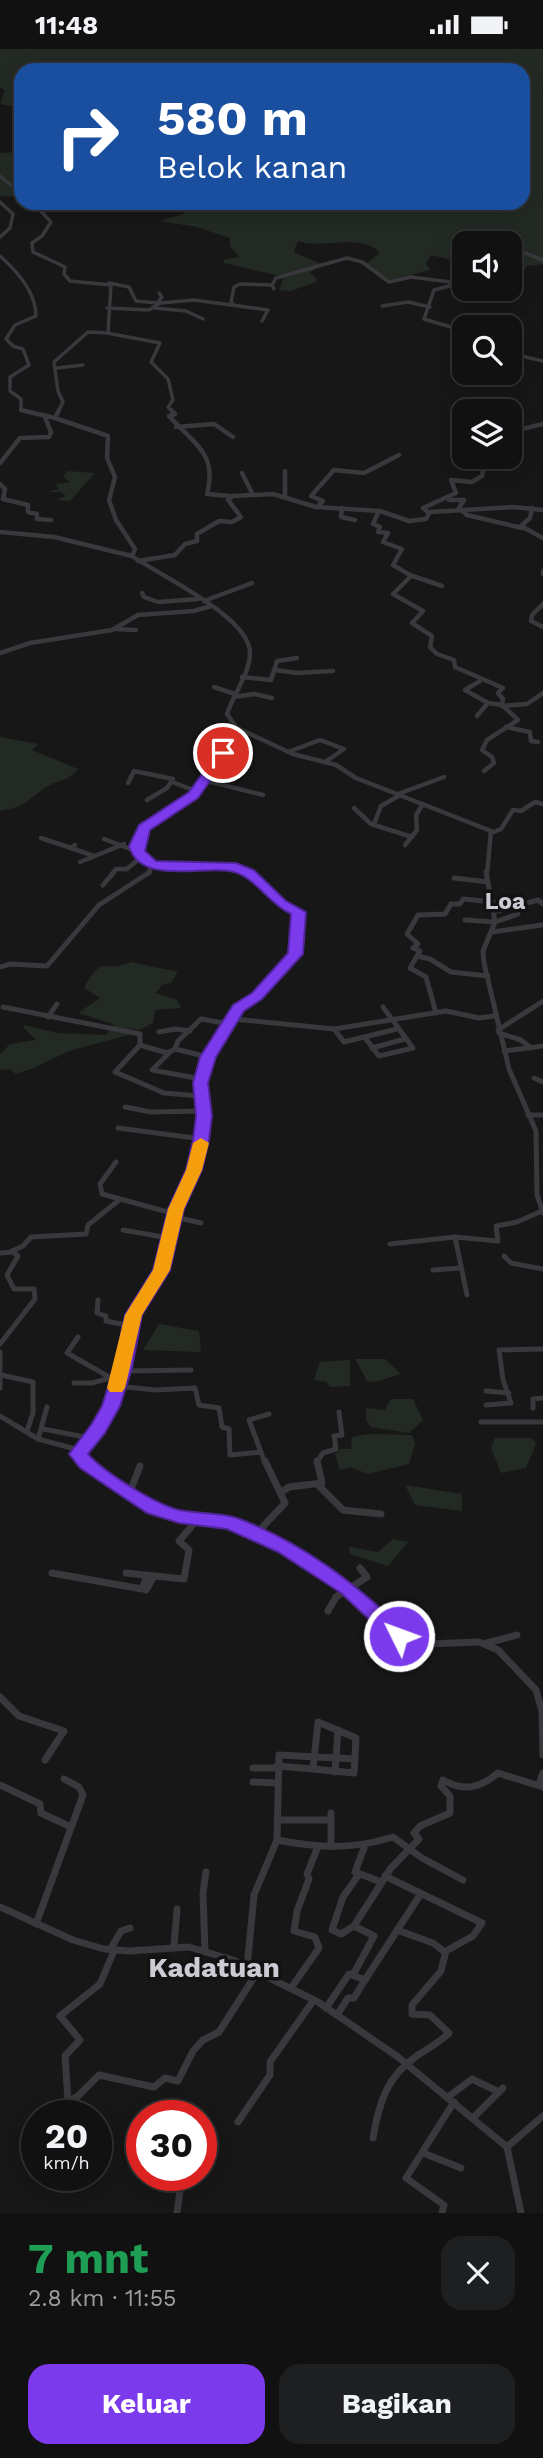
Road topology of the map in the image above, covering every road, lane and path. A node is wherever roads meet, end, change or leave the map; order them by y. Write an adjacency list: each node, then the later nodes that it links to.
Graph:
1 (0, 176): 2 (street)
2 (14, 187)
3 (0, 202): 5 (street)
4 (39, 210): 10 (street)
5 (0, 237)
6 (522, 255): 8 (street)
7 (0, 256): 26 (street)
8 (543, 260)
9 (452, 281): 14 (street)
10 (109, 283): 13 (street); 17 (street)
11 (452, 285): 16 (street)
12 (159, 293): 13 (street)
13 (157, 305): 14 (street); 17 (street); 18 (street)
14 (234, 305): 19 (street)
15 (382, 306): 16 (street)
16 (430, 307): 20 (street)
17 (107, 308): 21 (street)
18 (203, 319)
19 (262, 321)
20 (452, 328)
21 (107, 333): 25 (street); 29 (street)
22 (522, 356): 23 (street)
23 (543, 361)
24 (83, 365): 25 (street)
25 (57, 369): 27 (street)
26 (44, 415): 27 (street); 33 (street)
27 (55, 418): 57 (street)
28 (543, 424): 30 (street)
29 (176, 426): 31 (street); 40 (street)
30 (522, 429)
31 (233, 437)
32 (399, 456): 45 (street)
33 (0, 463)
34 (483, 469): 38 (street)
35 (285, 471): 41 (street)
36 (242, 473): 39 (street)
37 (0, 484): 42 (street)
38 (456, 493): 43 (street); 44 (street)
39 (253, 495): 40 (street); 41 (street)
40 (231, 497): 58 (street)
41 (285, 497): 45 (street)
42 (1, 500): 52 (street)
43 (446, 500): 44 (street); 51 (street)
44 (464, 500): 50 (street)
45 (317, 507): 46 (street)
46 (342, 508): 49 (street); 53 (street)
47 (532, 508): 48 (street); 50 (street); 54 (street)
48 (543, 510)
49 (379, 511): 51 (street); 59 (street)
50 (460, 511): 51 (street); 54 (street)
51 (429, 513)
52 (51, 520)
53 (355, 520)
54 (522, 528): 56 (street)
55 (0, 532): 57 (street)
56 (543, 538)
57 (132, 556): 58 (street)
58 (138, 561): 63 (street)
59 (411, 576): 61 (street); 74 (street)
60 (252, 583): 63 (street)
61 (442, 586)
62 (142, 593): 63 (street)
63 (203, 600): 65 (street)
64 (543, 604): 66 (street)
65 (211, 605): 67 (street); 73 (street)
66 (543, 627)
67 (115, 629): 68 (street); 69 (street)
68 (136, 630)
69 (0, 653)
70 (296, 657): 71 (street)
71 (275, 670): 72 (street); 73 (street)
72 (333, 671)
73 (242, 677): 77 (street)
74 (480, 681): 79 (street); 80 (street)
75 (214, 687): 77 (street)
76 (543, 693): 80 (street)
77 (234, 695): 78 (street); 83 (street)
78 (272, 698)
79 (488, 703): 80 (street); 81 (street)
80 (502, 706): 82 (street)
81 (477, 716)
82 (506, 727): 84 (street); 87 (street)
83 (237, 728): 85 (street); 89 (street)
84 (538, 742)
85 (288, 752): 86 (street); 86 (street)
86 (325, 762): 93 (street)
87 (484, 771)
88 (444, 777): 93 (street)
89 (203, 780): 92 (street); 94 (street)
90 (172, 782): 91 (street); 92 (street); 95 (street)
91 (128, 783)
92 (196, 791): 106 (street)
93 (399, 794): 96 (street); 99 (street)
94 (263, 795)
95 (147, 800)
96 (423, 804): 100 (street); 101 (street)
97 (543, 804): 100 (street)
98 (354, 808): 99 (street)
99 (374, 824): 101 (street)
100 (491, 833): 111 (street)
101 (412, 837): 105 (street)
102 (41, 838): 107 (street)
103 (104, 839): 104 (street)
104 (124, 844): 106 (street); 107 (street)
105 (405, 845)
106 (140, 855): 109 (street); 112 (street)
107 (94, 856): 108 (street)
108 (80, 862)
109 (152, 865): 122 (street); 132 (street)
110 (454, 878): 111 (street)
111 (488, 882): 113 (street)
112 (103, 884)
113 (493, 902): 115 (street); 121 (street)
114 (543, 904): 115 (street)
115 (494, 912): 118 (street)
116 (519, 914): 118 (street)
117 (465, 921): 118 (street)
118 (495, 922): 120 (street)
119 (542, 925): 120 (street)
120 (492, 932): 123 (street)
121 (417, 956): 123 (street); 128 (street)
122 (0, 967)
123 (488, 975): 129 (street)
124 (543, 1001): 137 (street)
125 (57, 1004): 130 (street)
126 (3, 1007): 130 (street)
127 (383, 1007): 131 (street)
128 (436, 1013): 129 (street); 131 (street)
129 (494, 1016): 137 (street)
130 (48, 1017): 142 (street)
131 (392, 1020): 133 (street); 135 (street)
132 (231, 1021): 134 (street); 136 (street); 149 (street)
133 (373, 1023): 134 (street); 139 (street)
134 (334, 1029): 140 (street)
135 (397, 1029): 139 (street); 141 (street)
136 (190, 1031): 138 (street); 146 (street)
137 (498, 1031): 145 (street); 147 (street)
138 (159, 1032)
139 (382, 1033): 140 (street)
140 (366, 1039): 144 (street)
141 (405, 1039): 144 (street); 144 (street)
142 (140, 1045): 148 (street); 153 (street)
143 (543, 1046): 145 (street)
144 (372, 1048)
145 (531, 1048): 147 (street)
146 (175, 1049): 148 (street); 149 (street)
147 (504, 1051): 156 (street)
148 (169, 1053): 151 (street)
149 (208, 1057): 151 (street)
150 (534, 1078): 152 (street)
151 (201, 1079): 153 (street)
152 (543, 1081)
153 (201, 1095): 155 (street)
154 (125, 1107): 155 (street)
155 (204, 1111): 160 (street)
156 (528, 1115): 157 (street); 159 (street)
157 (543, 1115)
158 (118, 1128): 160 (street)
159 (540, 1137): 161 (street)
160 (202, 1139): 166 (street)
161 (540, 1159): 163 (street)
162 (116, 1162): 164 (street)
163 (540, 1195): 165 (street)
164 (118, 1201): 166 (street); 173 (street)
165 (543, 1212): 170 (street)
166 (175, 1215): 167 (street); 171 (street)
167 (201, 1223)
168 (453, 1227): 170 (street)
169 (123, 1230): 171 (street)
170 (453, 1237): 172 (street); 176 (street)
171 (169, 1238): 181 (street)
172 (390, 1244)
173 (12, 1252): 174 (street); 183 (street)
174 (0, 1253)
175 (504, 1256): 177 (street)
176 (461, 1268): 178 (street); 179 (street)
177 (543, 1269)
178 (433, 1270)
179 (467, 1295)
180 (98, 1300): 181 (street)
181 (131, 1326): 188 (street)
182 (78, 1337): 189 (street)
183 (0, 1344)
184 (543, 1349): 194 (street)
185 (0, 1352): 187 (street)
186 (191, 1370): 188 (street)
187 (0, 1373): 192 (street); 204 (street)
188 (121, 1374): 189 (street); 191 (street)
189 (111, 1378): 190 (street)
190 (75, 1383)
191 (117, 1386): 205 (street); 208 (street)
192 (0, 1388)
193 (486, 1391): 194 (street)
194 (509, 1392): 196 (street)
195 (543, 1398): 198 (street)
196 (486, 1405)
197 (47, 1407): 204 (street)
198 (533, 1408)
199 (339, 1412): 210 (street)
200 (269, 1414): 208 (street)
201 (0, 1416): 204 (street)
202 (481, 1422): 203 (street)
203 (543, 1422)
204 (35, 1428): 205 (street); 206 (street); 206 (street)
205 (90, 1438): 207 (street)
206 (38, 1439): 207 (street)
207 (79, 1450): 212 (street)
208 (261, 1452): 211 (street)
209 (141, 1466): 212 (street)
210 (318, 1485): 211 (street); 213 (street)
211 (283, 1491): 215 (street)
212 (130, 1492): 214 (street)
213 (381, 1514)
214 (197, 1520): 215 (street); 219 (street)
215 (257, 1533): 220 (street)
216 (360, 1568): 220 (street)
217 (52, 1573): 219 (street)
218 (126, 1573): 219 (street)
219 (149, 1578): 221 (street)
220 (348, 1588): 222 (street); 224 (street)
221 (146, 1590)
222 (328, 1611)
223 (517, 1635): 224 (street)
224 (485, 1643): 227 (street)
225 (0, 1697): 231 (street)
226 (338, 1730): 228 (street); 229 (street); 230 (street)
227 (543, 1755)
228 (314, 1756): 229 (street); 232 (street); 234 (street)
229 (336, 1758): 230 (street); 235 (street)
230 (355, 1759): 235 (street)
231 (45, 1760)
232 (277, 1767): 233 (street); 234 (street); 239 (street)
233 (253, 1768)
234 (313, 1770): 235 (street)
235 (335, 1772)
236 (543, 1773): 241 (street)
237 (64, 1779): 243 (street)
238 (253, 1782): 239 (street)
239 (277, 1783): 242 (street)
240 (0, 1785): 243 (street)
241 (543, 1787): 248 (street)
242 (277, 1820): 244 (street); 245 (street)
243 (71, 1827): 256 (street)
244 (278, 1840): 247 (street); 266 (street)
245 (331, 1842)
246 (364, 1848): 247 (street); 248 (street); 250 (street)
247 (317, 1849): 270 (street)
248 (409, 1850): 251 (street); 252 (street)
249 (206, 1871): 263 (street)
250 (359, 1874): 251 (street); 257 (street)
251 (383, 1879): 253 (street); 257 (street)
252 (463, 1879)
253 (420, 1895): 259 (street); 264 (street)
254 (0, 1907): 256 (street)
255 (177, 1909): 260 (street)
256 (36, 1924): 261 (street)
257 (354, 1926): 262 (street)
258 (130, 1929): 261 (street)
259 (397, 1930): 264 (street); 265 (street)
260 (174, 1946): 261 (street); 263 (street)
261 (112, 1950): 267 (street)
262 (364, 1951): 265 (street); 268 (street)
263 (205, 1952): 266 (street)
264 (445, 1952): 274 (street)
265 (379, 1958): 269 (street)
266 (247, 1967): 267 (street)
267 (258, 1971): 270 (street)
268 (353, 1975): 269 (street); 272 (street)
269 (365, 1980): 273 (street)
270 (291, 1988): 271 (street)
271 (313, 2001): 272 (street); 278 (street)
272 (326, 2008): 273 (street)
273 (337, 2015): 274 (street)
274 (404, 2064): 275 (street); 279 (street)
275 (451, 2099): 277 (street); 277 (street); 281 (street)
276 (543, 2116): 280 (street)
277 (473, 2118): 280 (street)
278 (239, 2122)
279 (373, 2138)
280 (508, 2147): 286 (street)
281 (423, 2153): 282 (street); 285 (street)
282 (461, 2168)
283 (180, 2191): 284 (street)
284 (177, 2213)
285 (442, 2213)
286 (520, 2213)

